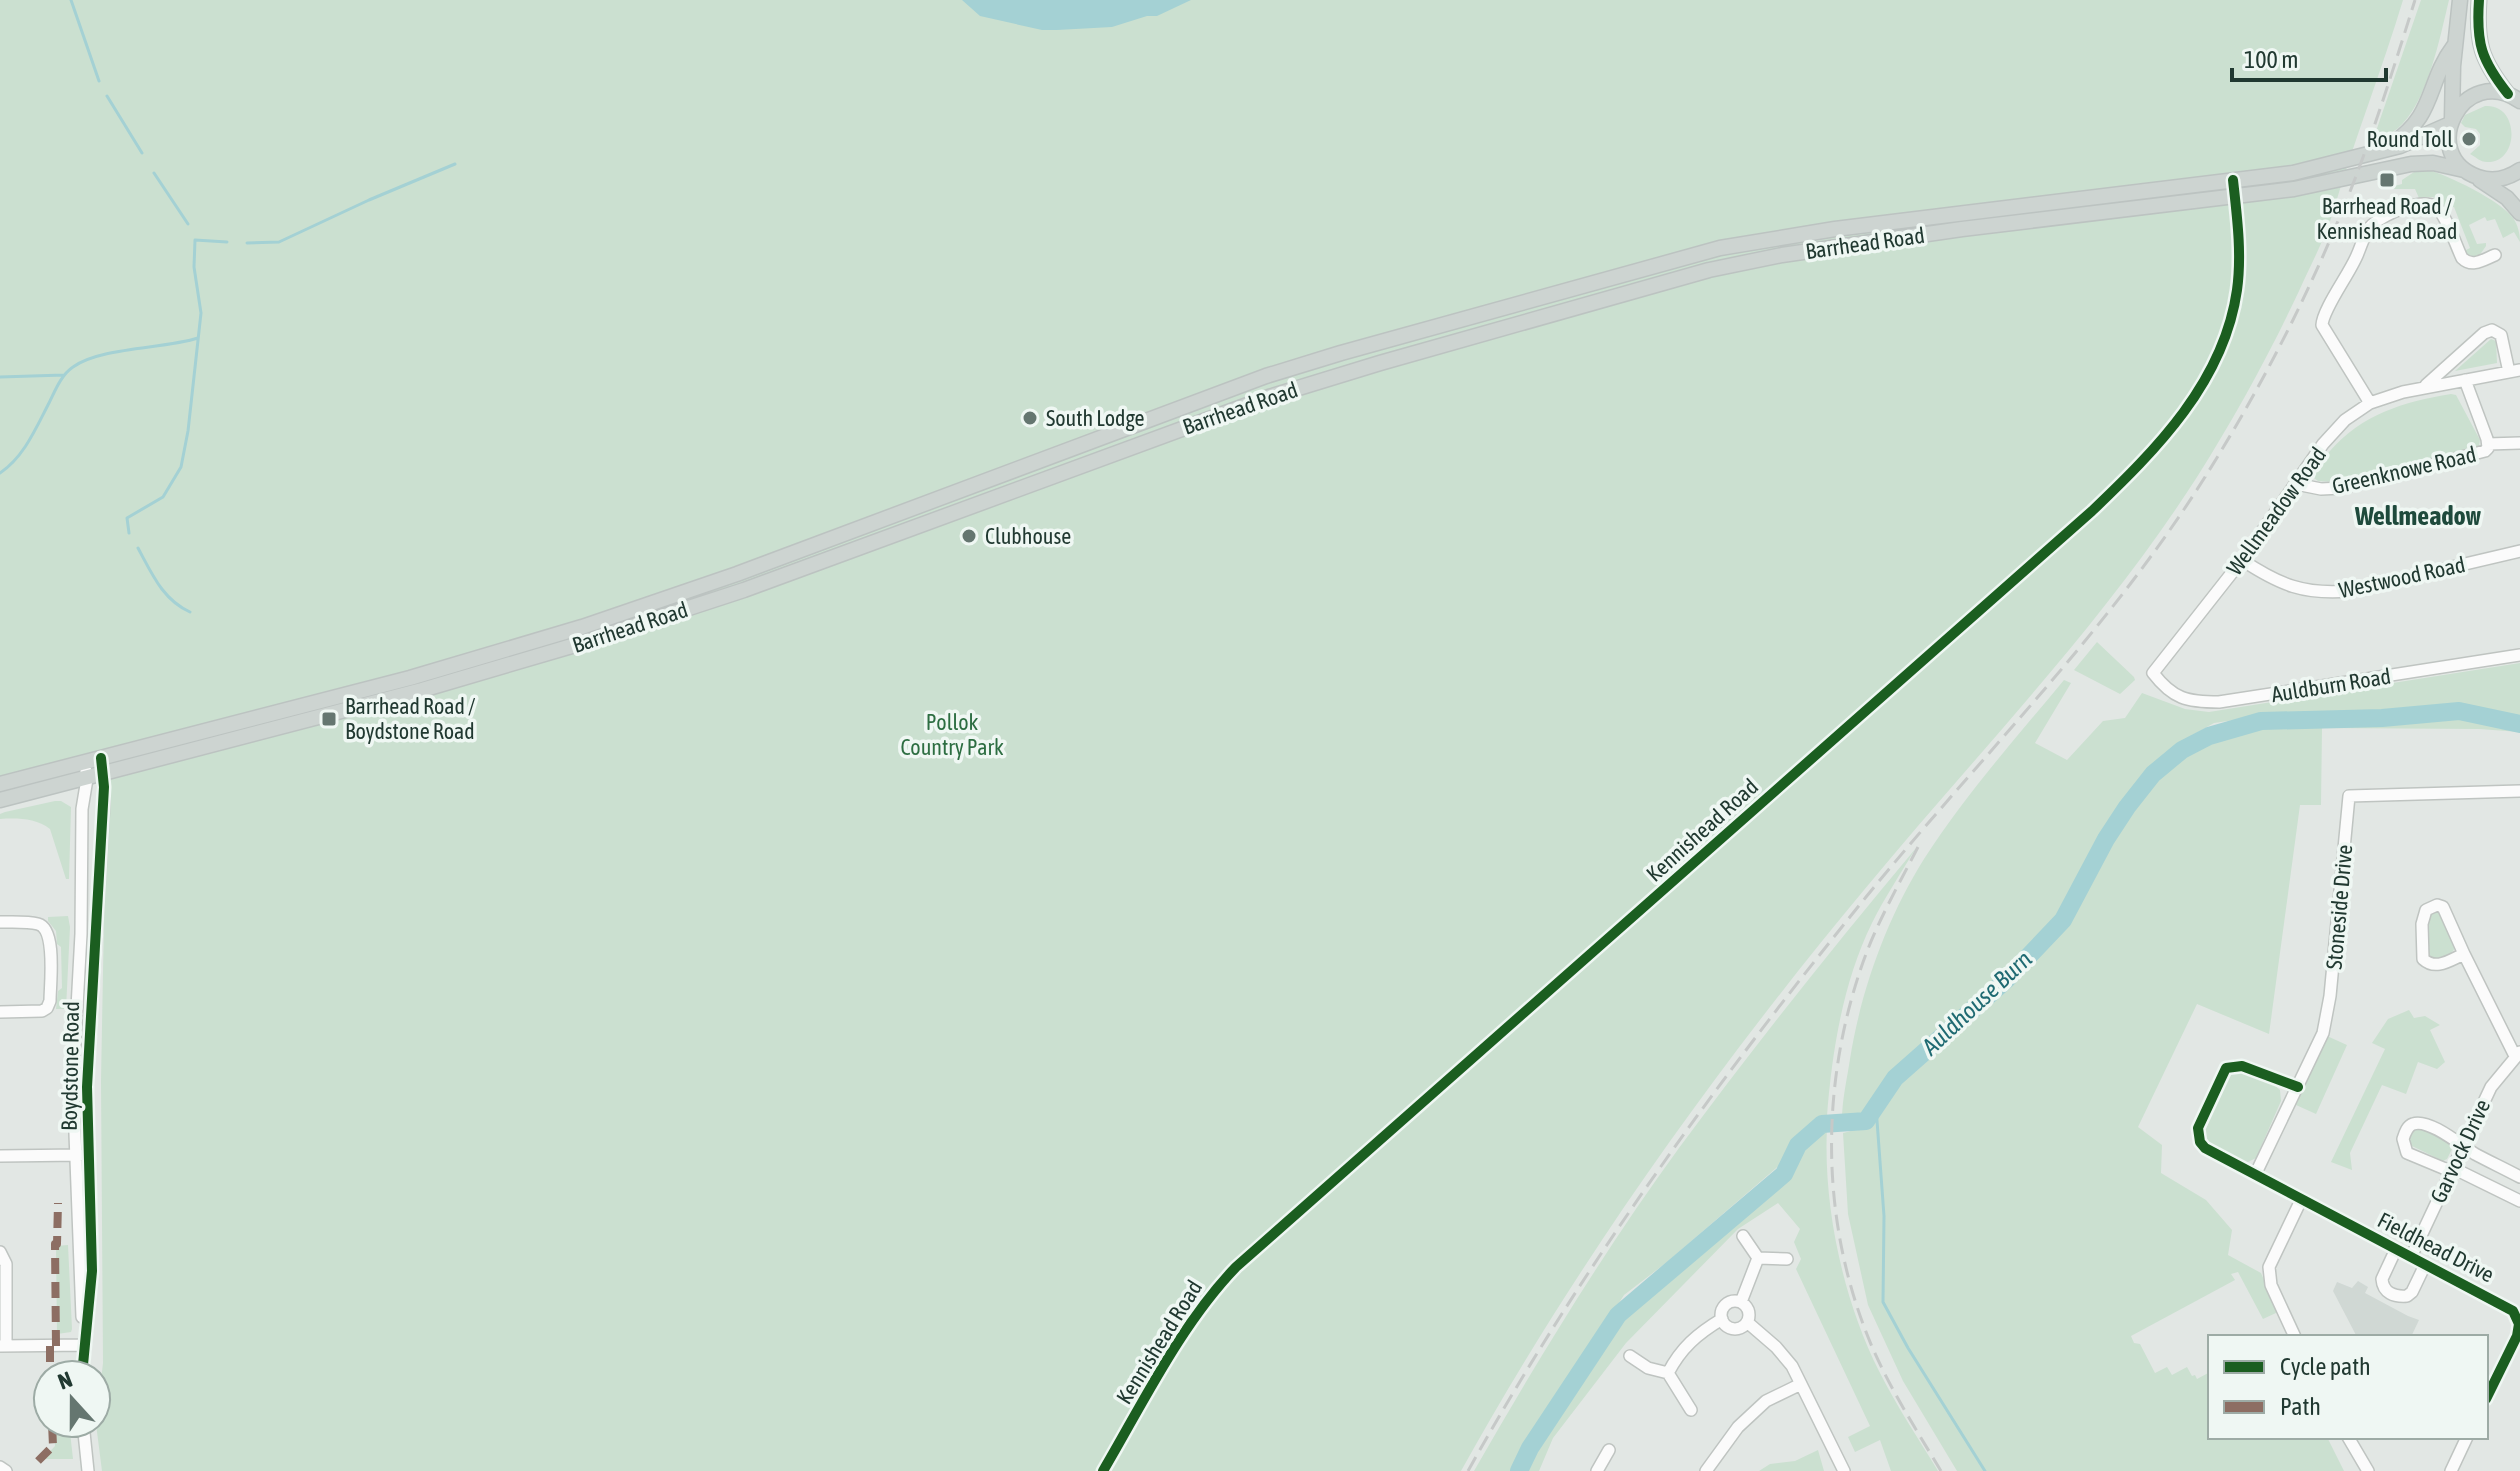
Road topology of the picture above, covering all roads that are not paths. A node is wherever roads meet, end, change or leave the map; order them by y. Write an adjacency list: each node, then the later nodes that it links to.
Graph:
1 (2460, 0): 3 (main road)
2 (2479, 0): 4 (main road)
3 (2454, 46): 5 (main road); 6 (main road)
4 (2516, 98): 5 (main road, Barrhead Road)
5 (2451, 121): 6 (main road, Barrhead Road); 8 (main road)
6 (2378, 153): 9 (main road, Barrhead Road)
7 (2520, 170): 8 (main road, Barrhead Road)
8 (2467, 172): 11 (main road, Barrhead Road); 13 (main road)
9 (2233, 180): 10 (main road, Barrhead Road); 11 (street, Kennishead Road)
10 (2094, 197): 12 (main road); 15 (main road, Barrhead Road)
11 (2235, 198): 12 (main road, Barrhead Road); 78 (street, Kennishead Road)
12 (2096, 213): 16 (main road, Barrhead Road)
13 (2520, 213)
14 (2495, 255): 20 (street)
15 (1605, 280): 16 (main road); 28 (main road, Barrhead Road)
16 (1609, 298): 29 (main road, Barrhead Road)
17 (2514, 371): 18 (street, Wellmeadow Road); 19 (street, Wellmeadow Road)
18 (2465, 380): 19 (street, Wellmeadow Road); 22 (street, Greenknowe Road)
19 (2426, 386): 20 (street, Wellmeadow Road)
20 (2370, 403): 23 (street, Wellmeadow Road)
21 (2520, 443): 22 (street)
22 (2488, 444): 23 (street, Greenknowe Road)
23 (2296, 484): 25 (street, Wellmeadow Road)
24 (2520, 551): 25 (street, Westwood Road)
25 (2242, 560): 27 (street, Wellmeadow Road)
26 (2520, 655): 27 (street, Auldburn Road)
27 (2153, 673)
28 (257, 717): 29 (main road); 30 (main road, Barrhead Road)
29 (261, 732): 32 (main road, Barrhead Road)
30 (101, 758): 31 (main road, Barrhead Road); 32 (street, Boydstone Road)
31 (84, 763): 33 (street, Boydstone Road); 34 (main road, Barrhead Road)
32 (105, 774): 33 (main road, Barrhead Road); 45 (street, Boydstone Road)
33 (87, 779): 36 (main road, Barrhead Road); 44 (street, Boydstone Road)
34 (0, 784)
35 (2517, 791): 37 (street); 42 (street, Stoneside Drive)
36 (0, 800)
37 (2520, 804)
38 (0, 922): 40 (street)
39 (2464, 954): 39 (street); 41 (street)
40 (0, 1012)
41 (2518, 1054): 43 (street, Garvock Drive)
42 (2298, 1087): 48 (street, Stoneside Drive); 48 (street, Fieldhead Drive)
43 (2462, 1144): 47 (street, Garvock Drive); 47 (street); 49 (street)
44 (75, 1155): 45 (street); 46 (street); 63 (street, Boydstone Road)
45 (89, 1155): 63 (street, Boydstone Road)
46 (0, 1156)
47 (2451, 1170): 51 (street); 55 (street, Garvock Drive)
48 (2256, 1173): 50 (street, Fieldhead Drive)
49 (2520, 1177)
50 (2301, 1200): 53 (street, Fieldhead Drive); 62 (street)
51 (2520, 1201)
52 (1743, 1236): 56 (street)
53 (2396, 1249): 55 (street, Fieldhead Drive); 58 (street)
54 (0, 1252): 64 (street)
55 (2411, 1257): 58 (street, Fieldhead Drive)
56 (1758, 1258): 57 (street); 59 (street)
57 (1787, 1259)
58 (2425, 1265): 69 (street, Fieldhead Drive)
59 (1741, 1302): 60 (street); 61 (street)
60 (1722, 1319): 61 (street); 67 (street)
61 (1747, 1322): 68 (street)
62 (2294, 1335)
63 (84, 1345): 64 (street); 66 (street, Boydstone Road)
64 (3, 1346)
65 (1630, 1356): 67 (street)
66 (83, 1359)
67 (1668, 1373): 70 (street)
68 (1801, 1384): 80 (street); 81 (street)
69 (2488, 1395)
70 (1691, 1410)
71 (85, 1439): 77 (street)
72 (2349, 1439): 82 (street)
73 (2466, 1439): 83 (street)
74 (1609, 1450): 79 (street)
75 (0, 1467): 76 (street)
76 (6, 1471)
77 (88, 1471)
78 (1103, 1471)
79 (1597, 1471)
80 (1706, 1471)
81 (1844, 1471)
82 (2368, 1471)
83 (2451, 1471)

